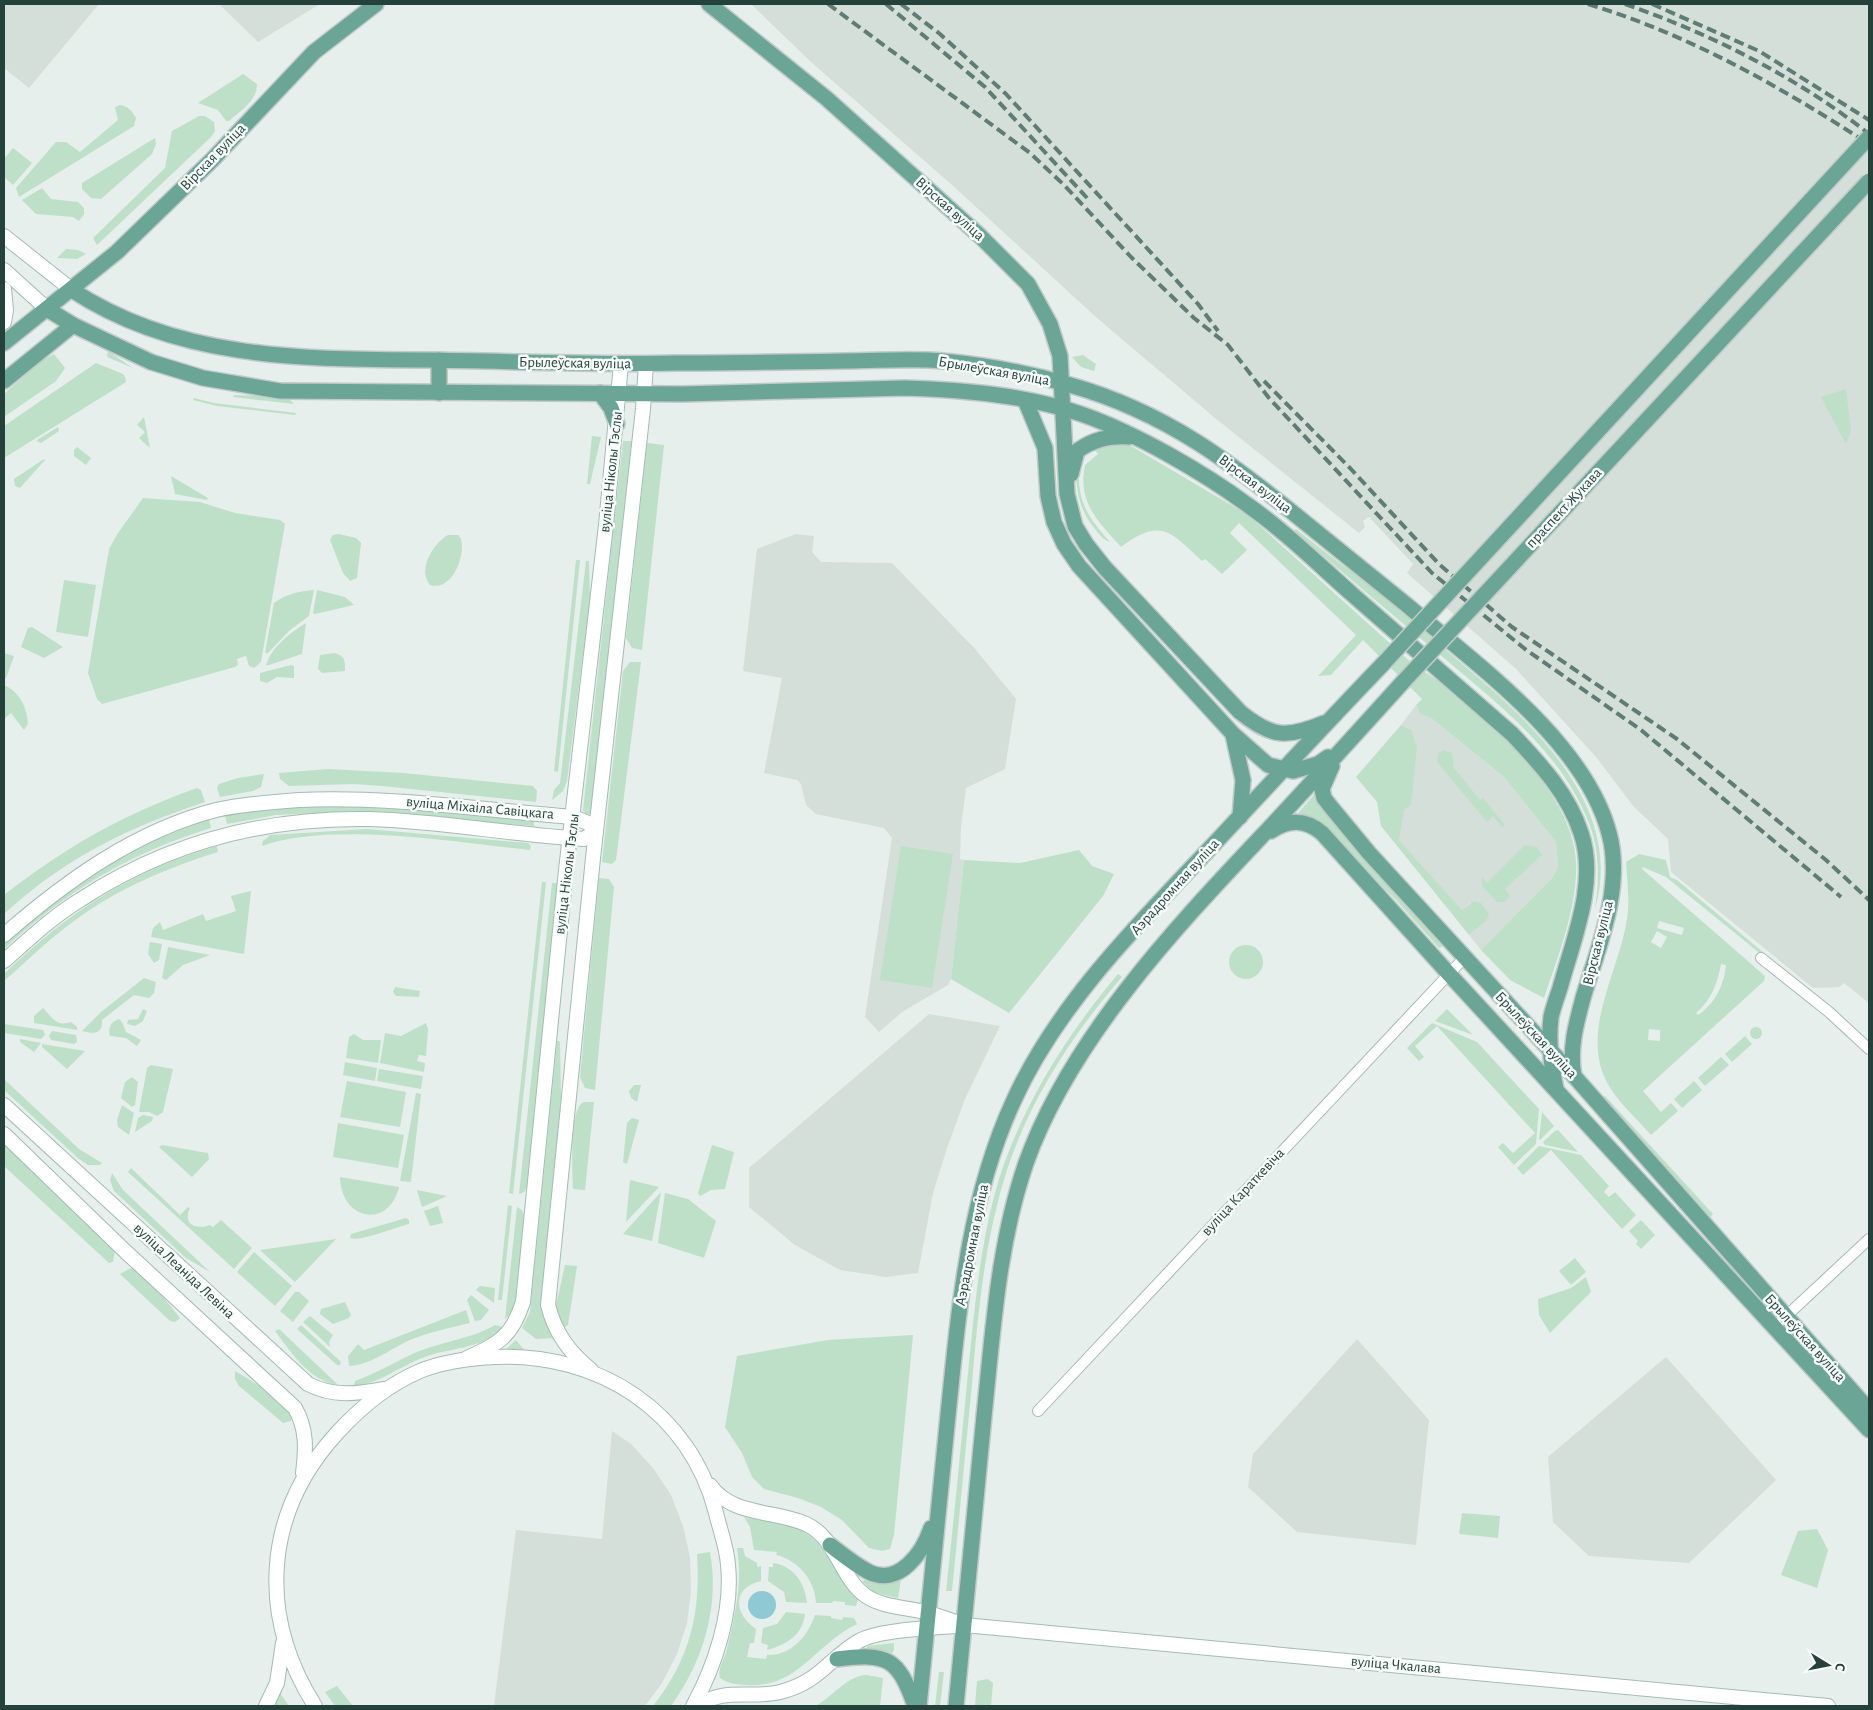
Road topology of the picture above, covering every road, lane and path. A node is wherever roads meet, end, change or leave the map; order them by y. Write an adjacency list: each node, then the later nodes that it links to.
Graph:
1 (376, 4): 8 (main road, Вірская вуліца)
2 (709, 4): 17 (main road, Вірская вуліца)
3 (1869, 137): 29 (main road, праспект Жукава, bridge)
4 (1869, 181): 31 (main road, праспект Жукава, bridge)
5 (4, 236): 8 (main road)
6 (4, 270): 9 (main road)
7 (4, 289): 10 (main road)
8 (72, 290): 9 (main road, Вірская вуліца); 13 (main road, Брылеўская вуліца)
9 (47, 309): 11 (main road, Брылеўская вуліца); 12 (main road, Вірская вуліца)
10 (4, 322)
11 (73, 325): 16 (main road); 18 (main road, Брылеўская вуліца)
12 (4, 343)
13 (439, 360): 14 (main road, Брылеўская вуліца); 18 (main road)
14 (621, 364): 15 (main road, Брылеўская вуліца); 20 (main road, вуліца Ніколы Тэслы)
15 (646, 364): 17 (main road, Брылеўская вуліца); 21 (main road, вуліца Ніколы Тэслы)
16 (4, 381)
17 (1062, 383): 25 (main road, Брылеўская вуліца); 45 (main road, Вірская вуліца)
18 (439, 393): 19 (main road, Брылеўская вуліца)
19 (600, 393): 20 (main road, Брылеўская вуліца); 26 (main road)
20 (620, 394): 21 (main road, Брылеўская вуліца); 26 (main road, вуліца Ніколы Тэслы)
21 (644, 394): 22 (main road, Брылеўская вуліца); 24 (main road, вуліца Ніколы Тэслы)
22 (671, 394): 23 (main road, Брылеўская вуліца); 24 (main road)
23 (1026, 400): 25 (main road, Брылеўская вуліца); 30 (main road, Брылеўская вуліца)
24 (644, 409): 35 (main road, вуліца Ніколы Тэслы)
25 (1063, 409): 27 (main road, Вірская вуліца); 28 (main road, Брылеўская вуліца)
26 (617, 424): 33 (main road, вуліца Ніколы Тэслы)
27 (1133, 437): 28 (main road); 43 (main road, Вірская вуліца)
28 (1068, 505): 29 (main road, Брылеўская вуліца)
29 (1327, 722): 32 (main road, Аэрадромная вуліца)
30 (1233, 734): 32 (main road, Брылеўская вуліца); 34 (main road)
31 (1342, 748): 32 (main road); 36 (main road, праспект Жукава); 39 (main road, Брылеўская вуліца)
32 (1282, 770): 34 (main road, Аэрадромная вуліца)
33 (574, 817): 35 (main road, вуліца Міхаіла Савіцкага); 37 (main road, вуліца Ніколы Тэслы); 38 (main road, вуліца Міхаіла Савіцкага)
34 (1240, 817): 64 (main road, Аэрадромная вуліца)
35 (596, 831): 37 (main road, вуліца Міхаіла Савіцкага); 57 (main road, вуліца Ніколы Тэслы)
36 (1261, 837): 42 (main road, Брылеўская вуліца); 67 (main road, Аэрадромная вуліца)
37 (571, 838): 41 (main road, вуліца Міхаіла Савіцкага); 56 (main road, вуліца Ніколы Тэслы)
38 (4, 935)
39 (1465, 957): 42 (street, вуліца Караткевіча); 44 (main road, Брылеўская вуліца)
40 (1761, 958): 47 (street)
41 (4, 962)
42 (1448, 974): 46 (main road, Брылеўская вуліца); 60 (street, вуліца Караткевіча)
43 (1552, 1016): 44 (main road); 48 (main road, Вірская вуліца)
44 (1523, 1021): 48 (main road, Брылеўская вуліца)
45 (1574, 1032): 48 (main road); 49 (main road, Вірская вуліца)
46 (1509, 1038): 48 (main road); 50 (main road, Брылеўская вуліца)
47 (1869, 1049)
48 (1551, 1051): 49 (main road, Брылеўская вуліца); 50 (main road, Вірская вуліца)
49 (1574, 1076): 54 (main road, Брылеўская вуліца)
50 (1556, 1089): 55 (main road, Брылеўская вуліца)
51 (4, 1105): 58 (main road, вуліца Леаніда Левіна)
52 (4, 1134): 62 (main road, вуліца Леаніда Левіна)
53 (1869, 1239): 54 (street)
54 (1786, 1316): 55 (street); 59 (main road, Брылеўская вуліца)
55 (1774, 1327): 61 (main road, Брылеўская вуліца)
56 (467, 1358): 57 (main road); 58 (main road)
57 (591, 1370): 63 (main road)
58 (384, 1389): 62 (main road)
59 (1869, 1410)
60 (1038, 1411)
61 (1869, 1430)
62 (302, 1478): 69 (main road)
63 (706, 1478): 65 (main road); 73 (main road)
64 (938, 1505): 65 (main road); 66 (main road, Аэрадромная вуліца)
65 (830, 1545): 66 (main road)
66 (928, 1613): 67 (main road); 68 (main road, Аэрадромная вуліца)
67 (964, 1625): 68 (main road); 77 (main road, Аэрадромная вуліца); 78 (main road, вуліца Чкалава)
68 (926, 1630): 70 (main road); 76 (main road, Аэрадромная вуліца)
69 (283, 1635): 71 (main road); 72 (main road)
70 (837, 1659): 74 (main road); 75 (main road)
71 (266, 1706)
72 (315, 1706)
73 (693, 1706)
74 (699, 1706)
75 (914, 1706)
76 (919, 1706)
77 (956, 1706)
78 (1828, 1706)

